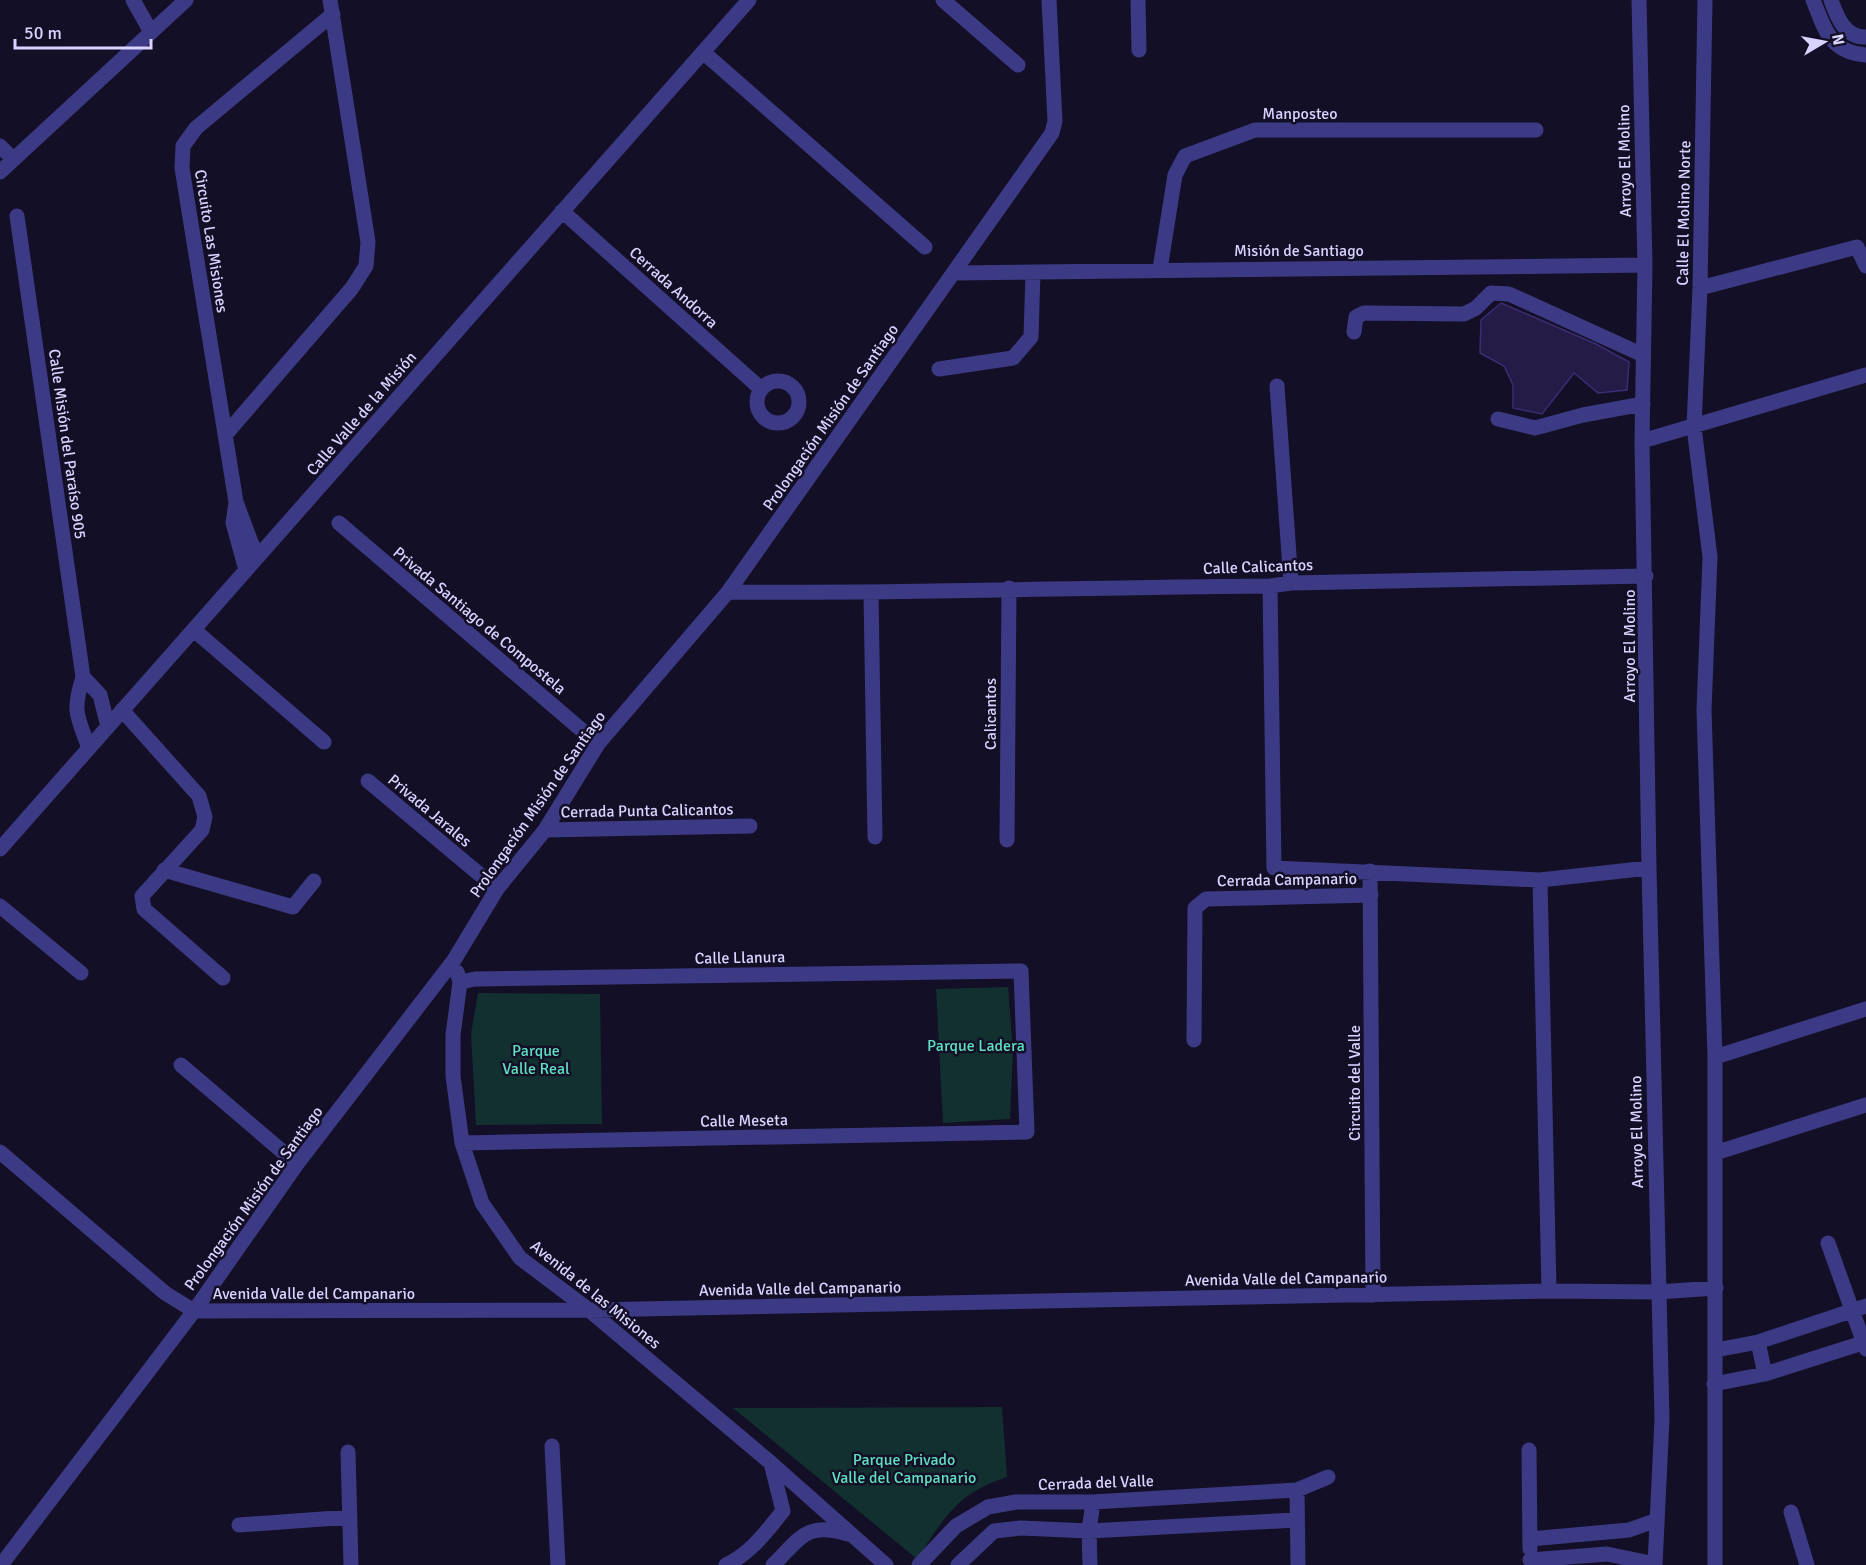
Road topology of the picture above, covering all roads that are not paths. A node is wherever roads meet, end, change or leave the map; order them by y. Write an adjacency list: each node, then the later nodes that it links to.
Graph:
1 (133, 0): 13 (street)
2 (186, 0): 13 (street)
3 (749, 0): 17 (street, Calle Valle de la Misión)
4 (943, 0): 19 (street)
5 (1049, 0): 32 (street, Prolongación Misión de Santiago)
6 (1138, 0): 16 (street)
7 (1639, 0): 28 (street, Arroyo El Molino)
8 (1705, 0): 33 (street, Calle El Molino Norte)
9 (1814, 0): 15 (street)
10 (1831, 0): 12 (street)
11 (332, 7): 43 (street, Circuito Las Misiones); 43 (street, Circuito Las Misiones)
12 (1846, 30): 14 (street); 15 (street)
13 (151, 32): 22 (street)
14 (1866, 37)
15 (1836, 45): 18 (street)
16 (1139, 50)
17 (703, 52): 24 (street, Calle Valle de la Misión); 27 (street)
18 (1866, 55)
19 (1018, 65)
20 (1536, 130): 30 (street, Manposteo)
21 (0, 146): 22 (street)
22 (14, 159): 23 (street)
23 (0, 172)
24 (562, 212): 39 (street, Cerrada Andorra); 47 (street, Calle Valle de la Misión)
25 (17, 216): 56 (street, Calle Misión del Paraíso 905)
26 (1861, 246): 29 (street); 33 (street)
27 (925, 247)
28 (1645, 265): 30 (street, Misión de Santiago); 35 (street, Arroyo El Molino)
29 (1866, 266)
30 (1160, 269): 31 (street, Misión de Santiago)
31 (1033, 272): 32 (street, Misión de Santiago); 36 (street)
32 (954, 273): 53 (street, Prolongación Misión de Santiago)
33 (1700, 288): 42 (street, Calle El Molino Norte)
34 (1354, 332): 35 (street)
35 (1643, 356): 40 (street, Arroyo El Molino)
36 (939, 369)
37 (1866, 375): 42 (street)
38 (1277, 386): 50 (street)
39 (761, 389)
40 (1643, 404): 41 (street); 44 (street, Arroyo El Molino)
41 (1498, 418)
42 (1694, 427): 44 (street); 82 (street, Calle El Molino Norte)
43 (226, 434): 45 (street, Circuito Las Misiones)
44 (1642, 441): 49 (street, Arroyo El Molino)
45 (236, 502): 47 (street, Circuito Las Misiones); 48 (street, Circuito Las Misiones)
46 (339, 523): 60 (street, Privada Santiago de Compostela)
47 (258, 558): 48 (street, Calle Valle de la Misión)
48 (246, 570): 55 (street, Calle Valle de la Misión)
49 (1646, 576): 50 (street, Calle Calicantos); 68 (street, Arroyo El Molino)
50 (1291, 583): 51 (street, Calle Calicantos)
51 (1269, 585): 52 (street, Calle Calicantos); 70 (street)
52 (1009, 588): 54 (street, Calle Calicantos); 66 (street, Calicantos)
53 (728, 592): 54 (street, Calle Calicantos); 60 (street, Prolongación Misión de Santiago)
54 (871, 593): 65 (street)
55 (194, 630): 57 (street, Calle Valle de la Misión); 59 (street)
56 (84, 677): 58 (street); 61 (street)
57 (122, 710): 58 (street, Calle Valle de la Misión); 69 (street)
58 (108, 727): 61 (street, Calle Valle de la Misión)
59 (324, 742)
60 (598, 744): 64 (street, Prolongación Misión de Santiago)
61 (89, 748): 67 (street, Calle Valle de la Misión)
62 (368, 781): 73 (street, Privada Jarales)
63 (750, 826): 64 (street, Cerrada Punta Calicantos)
64 (545, 830): 73 (street, Prolongación Misión de Santiago)
65 (874, 837)
66 (1007, 840)
67 (0, 849)
68 (1649, 868): 71 (street); 93 (street, Arroyo El Molino)
69 (164, 870): 72 (street); 78 (street)
70 (1370, 871): 71 (street); 74 (street, Circuito del Valle)
71 (1540, 880): 92 (street)
72 (314, 881)
73 (497, 889): 76 (street, Prolongación Misión de Santiago)
74 (1371, 895): 81 (street, Cerrada Campanario); 94 (street, Circuito del Valle)
75 (0, 906): 77 (street)
76 (454, 960): 79 (street, Avenida de las Misiones); 89 (street, Prolongación Misión de Santiago)
77 (81, 973)
78 (223, 978)
79 (460, 982): 85 (street, Calle Llanura); 86 (street, Avenida de las Misiones)
80 (1866, 1009): 82 (street)
81 (1194, 1040)
82 (1715, 1058): 88 (street)
83 (181, 1065): 89 (street)
84 (1866, 1105): 88 (street)
85 (1027, 1132): 86 (street, Calle Meseta)
86 (462, 1143): 96 (street, Avenida de las Misiones)
87 (0, 1152): 97 (street, Avenida Valle del Campanario)
88 (1715, 1153): 91 (street)
89 (297, 1164): 97 (street, Prolongación Misión de Santiago)
90 (1828, 1243): 95 (street)
91 (1716, 1288): 93 (street); 100 (street)
92 (1549, 1291): 93 (street, Avenida Valle del Campanario); 94 (street, Avenida Valle del Campanario)
93 (1658, 1292): 114 (street, Arroyo El Molino)
94 (1373, 1295): 96 (street, Avenida Valle del Campanario)
95 (1860, 1308): 98 (street); 99 (street)
96 (589, 1310): 97 (street, Avenida Valle del Campanario); 106 (street, Avenida de las Misiones)
97 (194, 1311): 121 (street, Prolongación Misión de Santiago)
98 (1758, 1342): 100 (street); 101 (street)
99 (1865, 1344): 101 (street)
100 (1716, 1350): 102 (street)
101 (1765, 1374): 102 (street)
102 (1714, 1384): 133 (street)
103 (552, 1446): 124 (street)
104 (1529, 1450): 119 (street)
105 (348, 1452): 112 (street)
106 (771, 1463): 118 (street, Avenida de las Misiones); 120 (street)
107 (1328, 1477): 108 (street, Cerrada del Valle)
108 (1298, 1490): 109 (street, Cerrada del Valle); 113 (street)
109 (1093, 1502): 110 (street, Cerrada del Valle); 117 (street)
110 (988, 1507): 116 (street); 128 (street, Cerrada del Valle)
111 (1791, 1512): 134 (street)
112 (350, 1517): 115 (street); 123 (street)
113 (1296, 1520): 117 (street); 131 (street)
114 (1657, 1520): 119 (street); 132 (street, Arroyo El Molino)
115 (239, 1525)
116 (994, 1531): 117 (street); 129 (street)
117 (1089, 1531): 130 (street)
118 (852, 1535): 126 (street); 127 (street, Avenida de las Misiones)
119 (1530, 1539): 122 (street)
120 (747, 1560): 125 (street)
121 (3, 1561)
122 (1530, 1563): 132 (street)
123 (351, 1565)
124 (558, 1565)
125 (726, 1565)
126 (773, 1565)
127 (886, 1565)
128 (919, 1565)
129 (958, 1565)
130 (1090, 1565)
131 (1298, 1565)
132 (1655, 1565)
133 (1715, 1565)
134 (1807, 1565)

